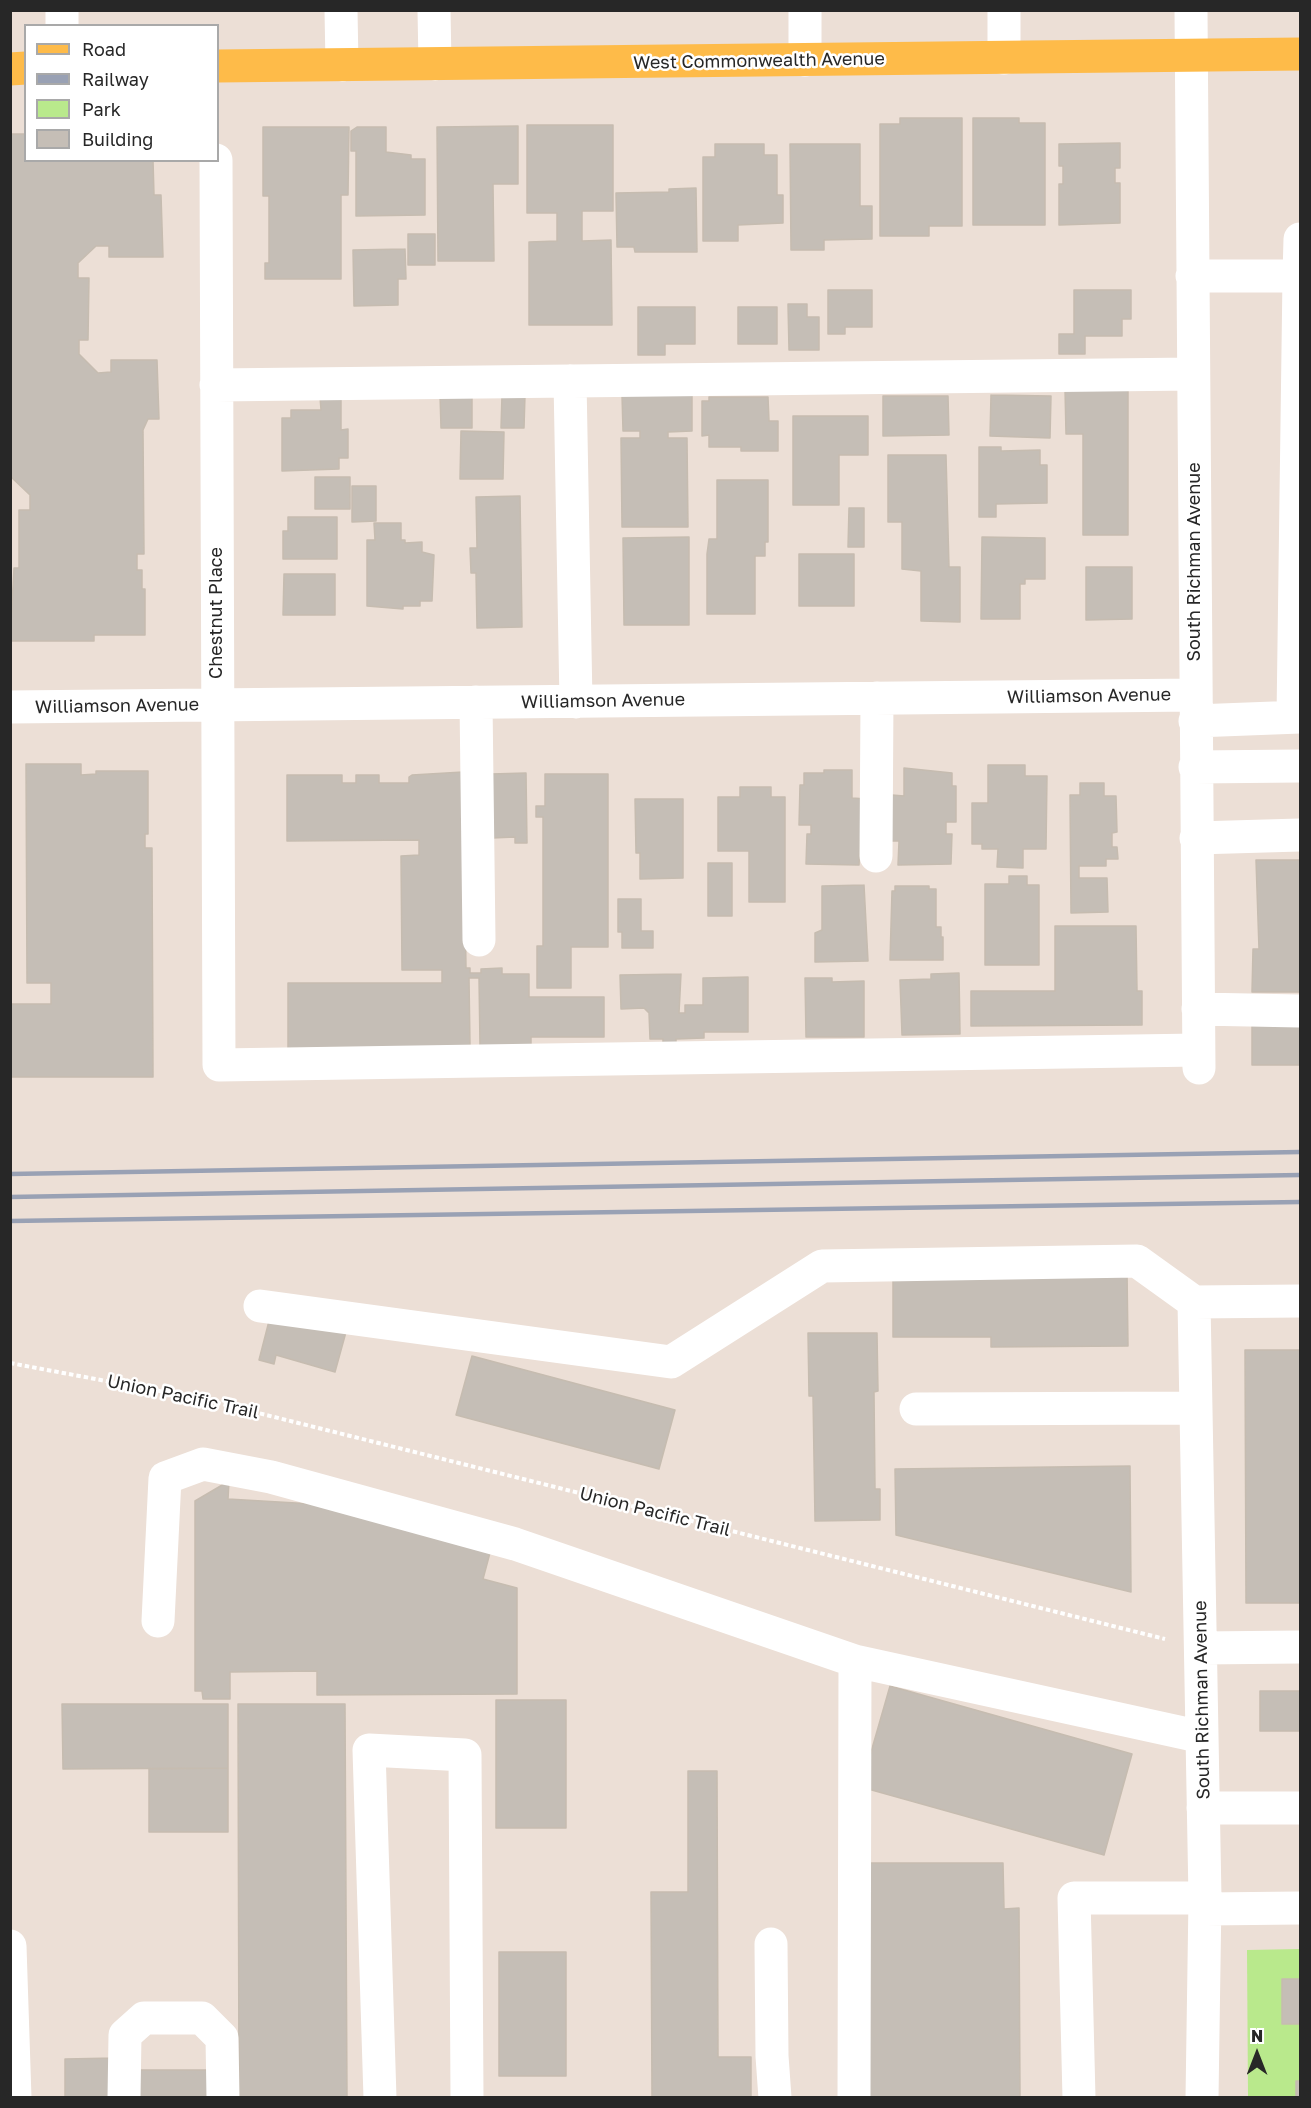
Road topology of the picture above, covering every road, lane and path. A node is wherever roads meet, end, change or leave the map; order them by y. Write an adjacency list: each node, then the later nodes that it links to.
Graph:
1 (341, 10): 11 (street)
2 (434, 10): 10 (street)
3 (805, 10): 9 (street)
4 (1004, 10): 8 (street)
5 (1191, 10): 7 (street, South Richman Avenue)
6 (1300, 54): 7 (main road, West Commonwealth Avenue)
7 (1191, 56): 8 (main road, West Commonwealth Avenue); 15 (street, South Richman Avenue)
8 (1004, 58): 9 (main road, West Commonwealth Avenue)
9 (805, 60): 10 (main road, West Commonwealth Avenue)
10 (435, 64): 11 (main road, West Commonwealth Avenue)
11 (342, 65): 12 (main road, West Commonwealth Avenue)
12 (219, 66)
13 (216, 162): 19 (street, Chestnut Place)
14 (1300, 239): 16 (street)
15 (1192, 276): 16 (street); 17 (street, South Richman Avenue)
16 (1299, 276): 26 (street)
17 (1193, 374): 18 (street); 25 (street, South Richman Avenue)
18 (570, 381): 19 (street); 22 (street)
19 (216, 386): 23 (street, Chestnut Place)
20 (877, 698): 22 (street, Williamson Avenue); 25 (street, Williamson Avenue); 31 (street)
21 (476, 702): 22 (street, Williamson Avenue); 23 (street, Williamson Avenue); 32 (street)
22 (576, 702)
23 (217, 705): 24 (street, Williamson Avenue); 35 (street, Chestnut Place)
24 (10, 707)
25 (1195, 708): 26 (street, Williamson Avenue); 28 (street, South Richman Avenue)
26 (1297, 717)
27 (1300, 766): 28 (street)
28 (1195, 767): 30 (street, South Richman Avenue)
29 (1300, 835): 30 (street)
30 (1196, 838): 33 (street, South Richman Avenue)
31 (876, 856)
32 (479, 940)
33 (1198, 1009): 34 (street); 35 (street, South Richman Avenue)
34 (1300, 1011)
35 (1199, 1059)
36 (1300, 1301): 37 (street)
37 (1194, 1302): 38 (street); 40 (street, South Richman Avenue)
38 (260, 1305)
39 (10, 1363): 44 (path, Union Pacific Trail)
40 (1196, 1408): 41 (street); 44 (street, South Richman Avenue)
41 (916, 1409)
42 (158, 1621): 45 (street)
43 (1300, 1647): 44 (street)
44 (1201, 1648): 46 (street, South Richman Avenue)
45 (855, 1661): 46 (street); 59 (street)
46 (1202, 1737): 47 (street, South Richman Avenue)
47 (1203, 1808): 48 (street); 49 (street, South Richman Avenue)
48 (1300, 1808)
49 (1205, 1903): 50 (street); 60 (street); 61 (street, South Richman Avenue)
50 (1300, 1908)
51 (771, 1944): 58 (street)
52 (10, 1946): 53 (street)
53 (15, 2097)
54 (124, 2097): 55 (street)
55 (223, 2097)
56 (380, 2097): 57 (street)
57 (467, 2097)
58 (775, 2097)
59 (854, 2097)
60 (1079, 2097)
61 (1202, 2097)

